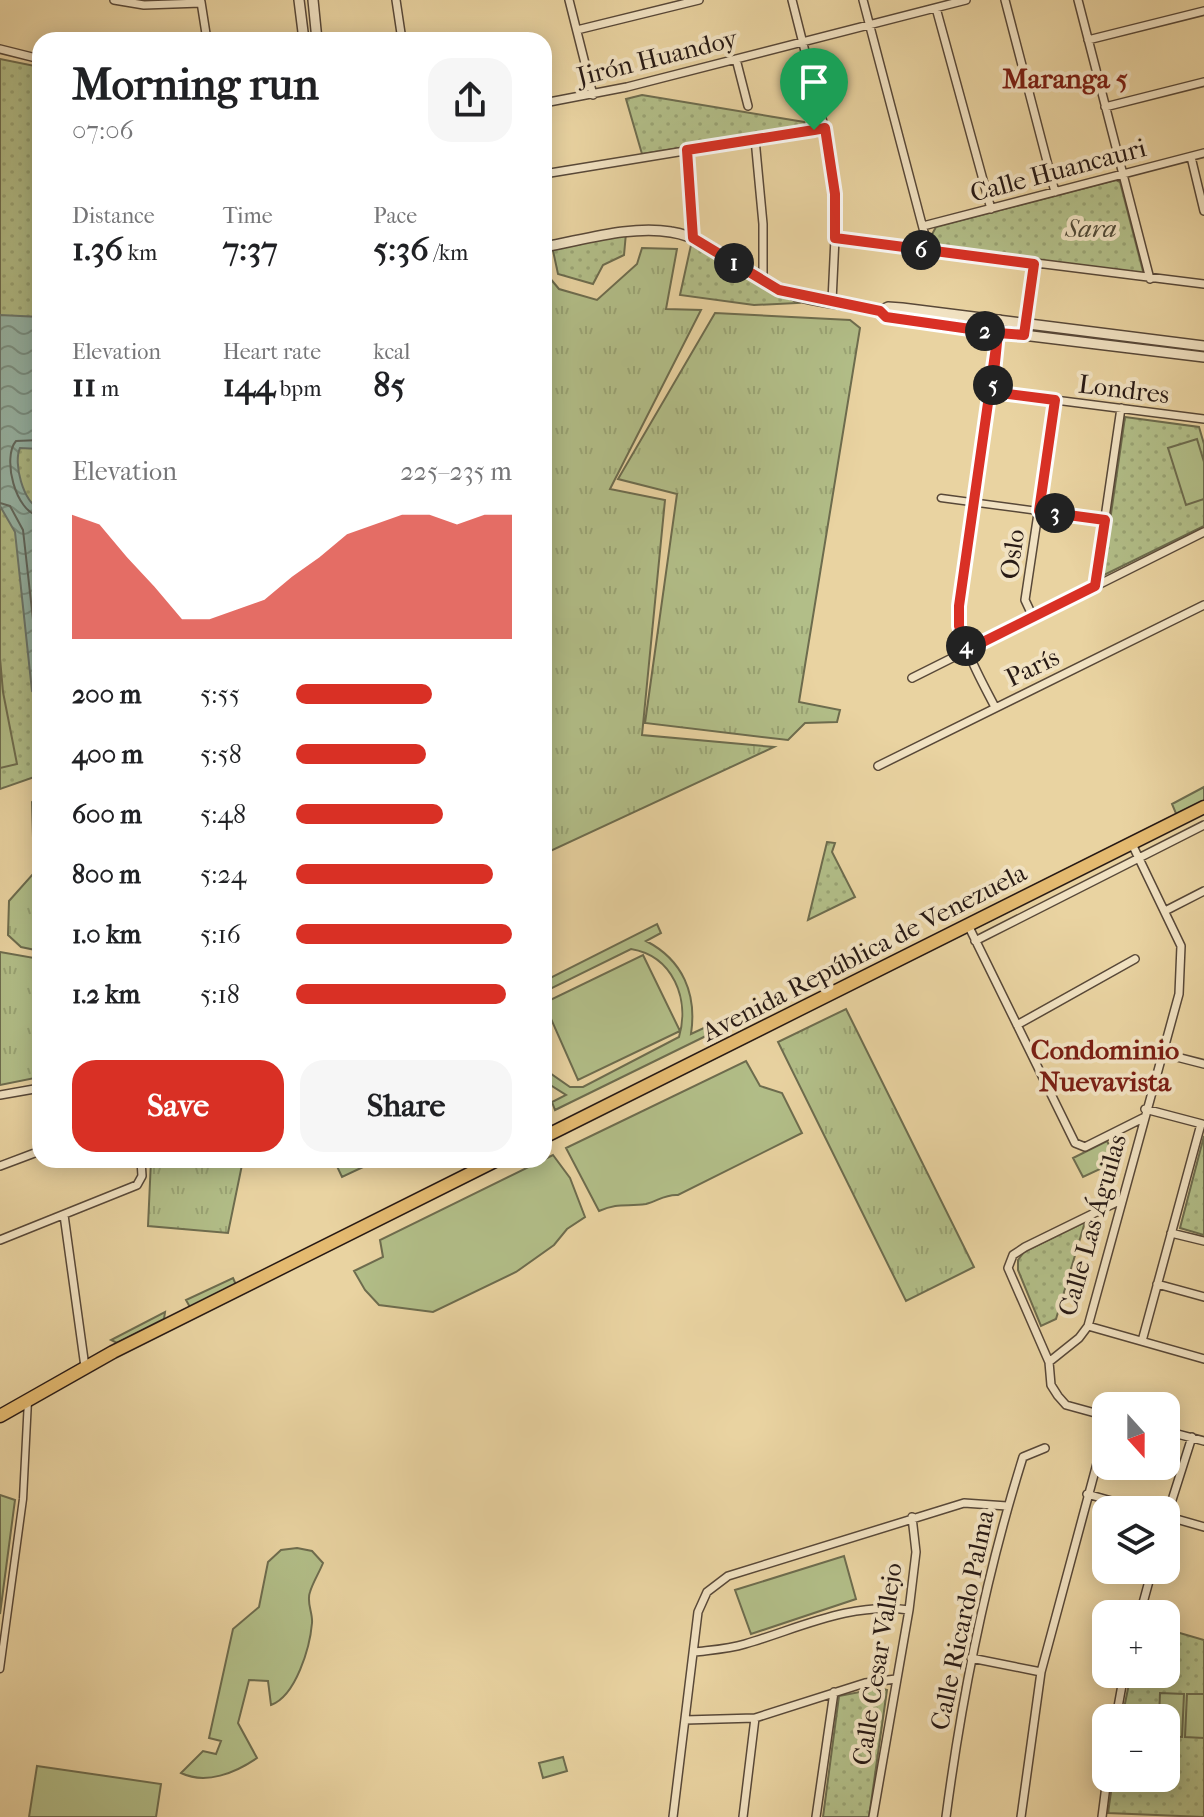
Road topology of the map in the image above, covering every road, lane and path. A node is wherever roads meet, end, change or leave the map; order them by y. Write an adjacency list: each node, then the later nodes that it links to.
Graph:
1 (114, 0): 12 (street)
2 (299, 0): 18 (street)
3 (313, 0): 19 (street)
4 (396, 0): 20 (street)
5 (569, 0): 16 (street)
6 (699, 0): 16 (street)
7 (792, 0): 22 (street)
8 (863, 0): 15 (street)
9 (966, 0): 13 (street, Jirón Huandoy)
10 (1005, 0): 38 (street)
11 (1078, 0): 21 (street)
12 (201, 2): 17 (street)
13 (936, 8): 15 (street, Jirón Huandoy); 39 (street)
14 (1204, 11): 21 (street)
15 (870, 25): 22 (street, Jirón Huandoy); 41 (street)
16 (577, 30): 27 (street)
17 (206, 32)
18 (303, 32)
19 (316, 32)
20 (401, 32)
21 (1088, 40): 30 (street)
22 (804, 42): 25 (street, Jirón Huandoy); 31 (street)
23 (0, 49): 24 (street)
24 (32, 57)
25 (736, 59): 27 (street, Jirón Huandoy); 29 (street)
26 (1204, 82): 30 (street)
27 (593, 95): 28 (street, Jirón Huandoy)
28 (552, 102)
29 (748, 106)
30 (1105, 107): 37 (street)
31 (825, 128): 32 (street); 43 (street)
32 (755, 139): 33 (street); 48 (street)
33 (687, 150): 36 (street); 42 (street)
34 (1204, 153): 35 (street, Calle Huancauri)
35 (1191, 157): 37 (street, Calle Huancauri); 40 (street)
36 (552, 173)
37 (1123, 174): 38 (street, Calle Huancauri); 47 (street)
38 (1055, 192): 39 (street, Calle Huancauri)
39 (991, 209): 41 (street, Calle Huancauri)
40 (1204, 211)
41 (923, 226): 45 (street)
42 (693, 238): 44 (street); 48 (street)
43 (835, 238): 45 (street); 50 (street)
44 (552, 246)
45 (929, 251): 46 (street)
46 (1034, 264): 47 (street); 53 (street)
47 (1150, 279): 49 (street)
48 (763, 281): 50 (street)
49 (1204, 284)
50 (832, 301): 51 (street)
51 (880, 311): 52 (street); 54 (street)
52 (999, 319): 53 (street); 54 (street)
53 (1025, 322): 55 (street); 56 (street)
54 (998, 333): 55 (street); 58 (street)
55 (1024, 335): 57 (street)
56 (1204, 346)
57 (1204, 357)
58 (992, 392): 59 (street, Londres); 63 (street)
59 (1055, 400): 60 (street, Londres); 64 (street, Oslo)
60 (1121, 408): 61 (street, Londres); 65 (street)
61 (1204, 419)
62 (941, 498): 63 (street)
63 (975, 501): 64 (street); 70 (street)
64 (1039, 511): 65 (street); 69 (street, Oslo)
65 (1105, 520): 67 (street)
66 (1204, 532): 67 (street)
67 (1095, 586): 69 (street)
68 (1204, 605): 72 (street, París)
69 (1033, 617): 70 (street)
70 (967, 650): 71 (street); 72 (street)
71 (912, 678)
72 (995, 707): 73 (street, París)
73 (878, 766)
74 (1204, 807): 76 (main road, Avenida República de Venezuela)
75 (1204, 825): 77 (street)
76 (1132, 844): 77 (street, Calle Las Águilas); 80 (main road, Avenida República de Venezuela)
77 (1139, 858): 79 (street, Calle Las Águilas); 81 (street)
78 (1204, 891): 79 (street)
79 (1165, 911): 84 (street, Calle Las Águilas)
80 (968, 925): 81 (street); 90 (main road, Avenida República de Venezuela)
81 (975, 941): 83 (street)
82 (1135, 959): 83 (street)
83 (1017, 1025): 88 (street)
84 (1161, 1053): 85 (street); 88 (street, Calle Las Águilas)
85 (1204, 1064)
86 (32, 1089): 87 (street)
87 (0, 1095)
88 (1144, 1113): 89 (street); 95 (street, Calle Las Águilas)
89 (1202, 1124): 97 (street)
90 (552, 1133)
91 (32, 1154): 92 (street)
92 (0, 1166)
93 (140, 1168): 96 (street)
94 (481, 1168): 106 (main road)
95 (1121, 1200): 102 (street, Calle Las Águilas); 105 (street)
96 (64, 1215): 98 (street); 106 (street)
97 (1171, 1233): 99 (street); 100 (street)
98 (0, 1240)
99 (1204, 1241)
100 (1157, 1284): 101 (street); 103 (street)
101 (1204, 1297)
102 (1088, 1326): 103 (street); 105 (street, Calle Las Águilas)
103 (1142, 1341): 104 (street)
104 (1204, 1359)
105 (1049, 1362): 108 (street)
106 (85, 1367): 107 (main road)
107 (28, 1400): 109 (main road); 125 (street)
108 (1092, 1412)
109 (0, 1416)
110 (1180, 1434): 111 (street)
111 (1192, 1437): 112 (street); 117 (street)
112 (1204, 1441)
113 (1045, 1448): 118 (street, Calle Ricardo Palma)
114 (1092, 1477): 115 (street)
115 (1087, 1494): 116 (street); 126 (street)
116 (1094, 1496)
117 (1173, 1496)
118 (1007, 1506): 119 (street); 124 (street, Calle Ricardo Palma)
119 (912, 1517): 122 (street, Calle Cesar Vallejo); 123 (street)
120 (1180, 1521): 121 (street)
121 (1204, 1527)
122 (909, 1610): 123 (street); 127 (street, Calle Cesar Vallejo)
123 (695, 1652): 130 (street)
124 (971, 1658): 126 (street); 136 (street, Calle Ricardo Palma)
125 (0, 1669)
126 (1041, 1672): 137 (street)
127 (896, 1679): 128 (street); 135 (street, Calle Cesar Vallejo)
128 (834, 1692): 129 (street); 134 (street)
129 (755, 1718): 130 (street); 133 (street)
130 (685, 1720): 132 (street)
131 (1105, 1792): 138 (street)
132 (673, 1817)
133 (743, 1817)
134 (816, 1817)
135 (873, 1817)
136 (946, 1817)
137 (1021, 1817)
138 (1102, 1817)

